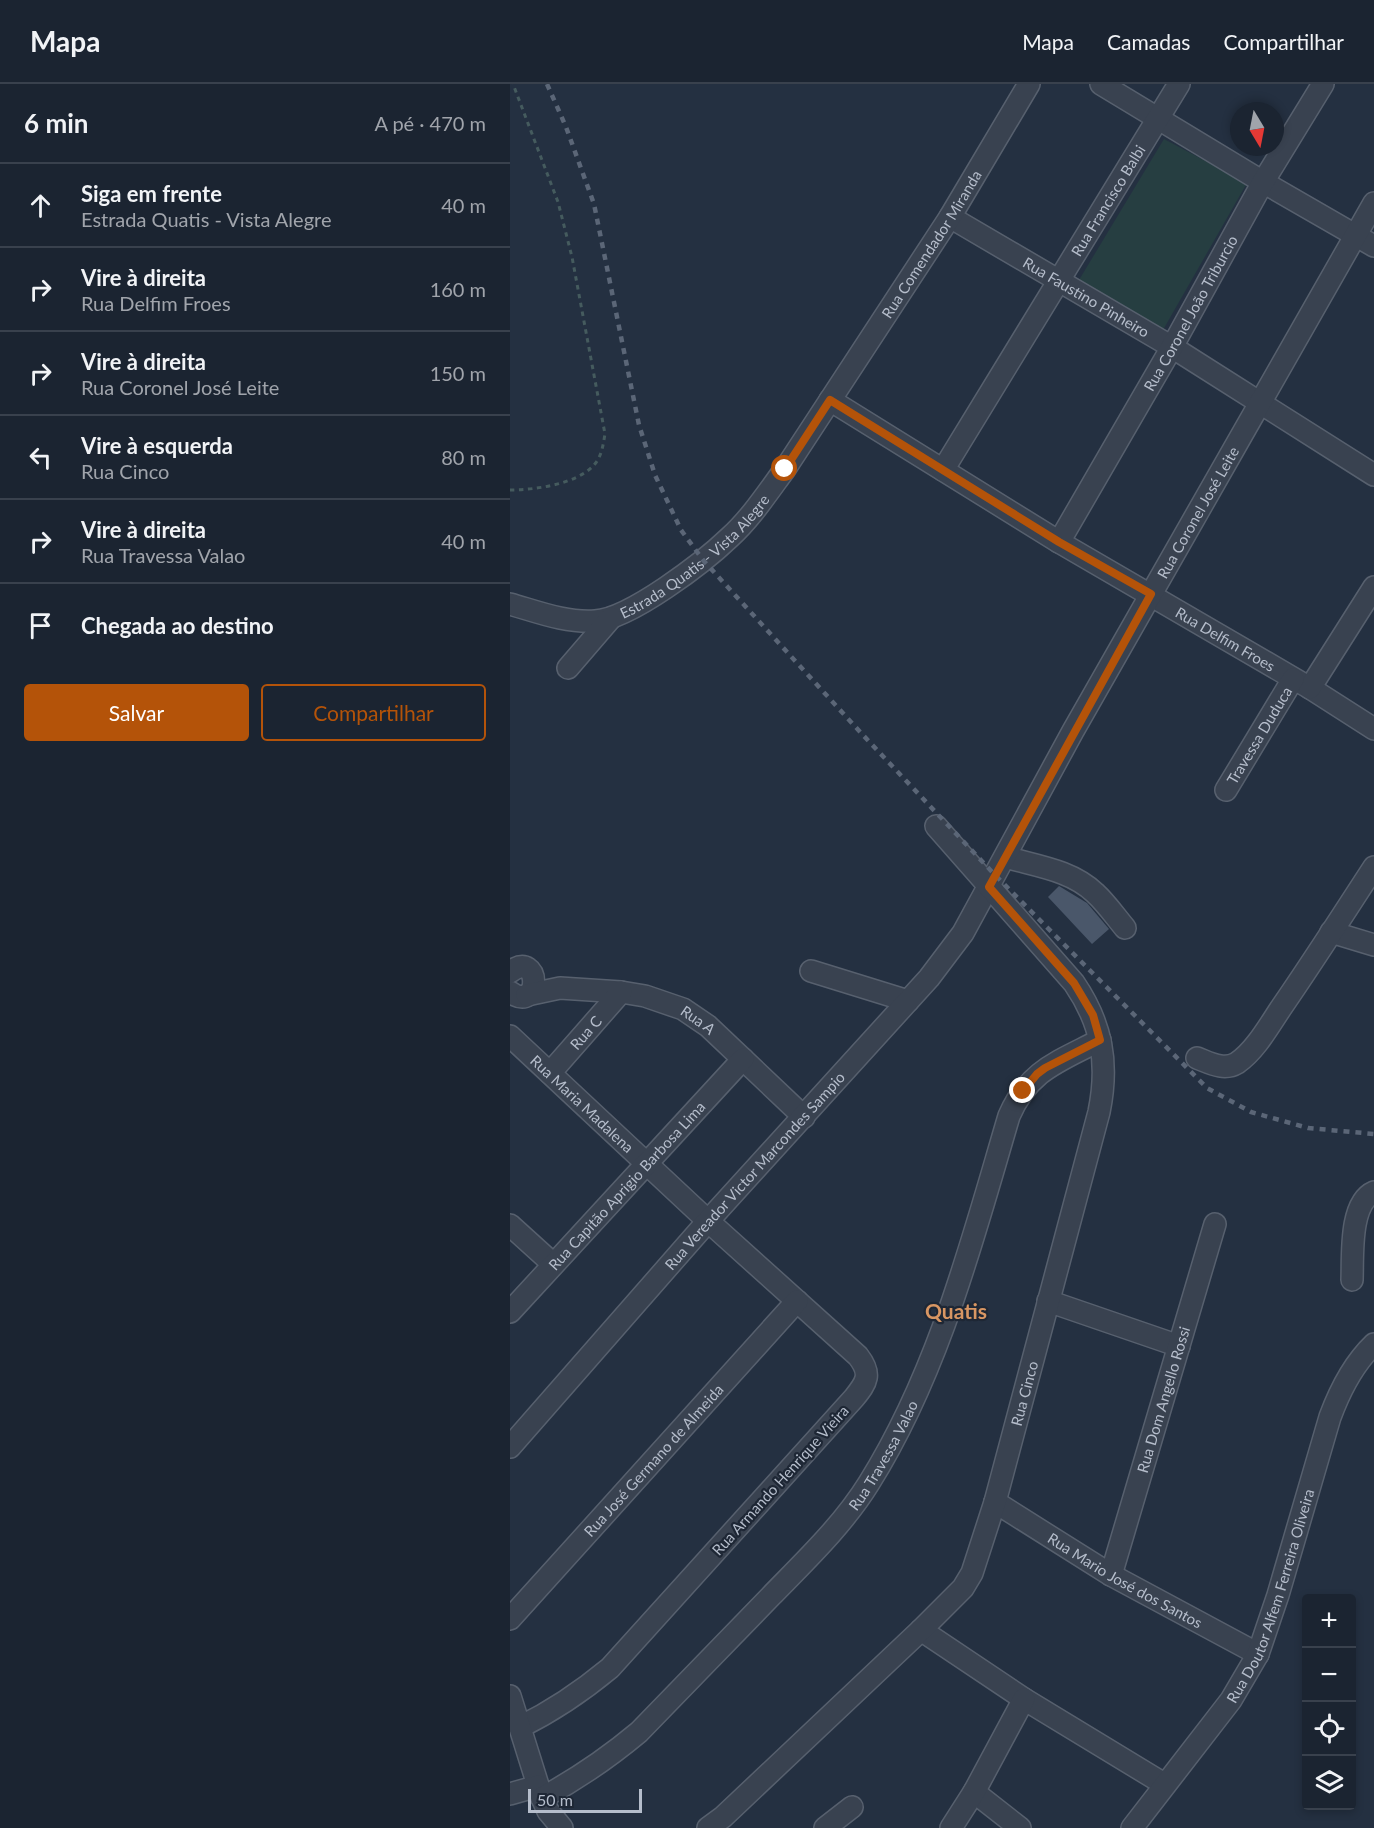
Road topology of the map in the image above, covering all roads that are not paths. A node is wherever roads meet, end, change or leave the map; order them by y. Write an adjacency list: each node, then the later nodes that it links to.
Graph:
1 (1029, 84): 8 (street, Rua Comendador Miranda)
2 (1101, 84): 5 (street)
3 (1179, 84): 5 (street, Rua Francisco Balbi)
4 (1314, 87): 6 (street, Rua Coronel João Triburcio)
5 (1159, 120): 6 (street); 11 (street, Rua Francisco Balbi)
6 (1263, 182): 9 (street); 12 (street, Rua Coronel João Triburcio)
7 (1374, 203): 9 (street, Rua Coronel José Leite)
8 (950, 217): 11 (street, Rua Faustino Pinheiro); 13 (street, Rua Comendador Miranda)
9 (1356, 235): 10 (street); 14 (street, Rua Coronel José Leite)
10 (1374, 246)
11 (1059, 281): 12 (street, Rua Faustino Pinheiro); 15 (street, Rua Francisco Balbi)
12 (1172, 347): 14 (street, Rua Faustino Pinheiro); 17 (street, Rua Coronel João Triburcio)
13 (830, 400): 15 (street, Rua Delfim Froes); 21 (street, Estrada Quatis - Vista Alegre)
14 (1258, 403): 16 (street, Rua Faustino Pinheiro); 19 (street, Rua Coronel José Leite)
15 (943, 470): 17 (street, Rua Delfim Froes)
16 (1374, 475)
17 (1059, 542): 19 (street, Rua Delfim Froes)
18 (1374, 587): 23 (street, Travessa Duduca)
19 (1151, 594): 23 (street, Rua Delfim Froes); 27 (street, Rua Coronel José Leite)
20 (510, 604): 21 (street, Estrada Quatis - Vista Alegre)
21 (611, 618): 22 (street)
22 (568, 668)
23 (1302, 683): 24 (street, Rua Delfim Froes); 25 (street, Travessa Duduca)
24 (1374, 729)
25 (1227, 790)
26 (936, 826): 29 (street, Rua Cinco)
27 (1005, 857): 29 (street, Rua Coronel José Leite); 30 (street)
28 (1374, 867): 31 (street)
29 (989, 887): 38 (street, Rua Vereador Victor Marcondes Sampio); 40 (street, Rua Cinco)
30 (1125, 928)
31 (1331, 932): 32 (street); 41 (street)
32 (1374, 945)
33 (519, 969): 35 (street); 37 (street)
34 (811, 971): 38 (street)
35 (560, 988): 36 (street, Rua A); 37 (street)
36 (621, 992): 42 (street, Rua A); 43 (street, Rua C)
37 (516, 995)
38 (908, 1001): 44 (street, Rua Vereador Victor Marcondes Sampio)
39 (510, 1036): 43 (street, Rua Maria Madalena)
40 (1100, 1040): 53 (street, Rua Cinco); 68 (street, Rua Travessa Valao)
41 (1197, 1058)
42 (743, 1059): 44 (street, Rua A); 45 (street, Rua Capitão Aprigio Barbosa Lima)
43 (550, 1073): 45 (street, Rua Maria Madalena)
44 (804, 1117): 47 (street, Rua Vereador Victor Marcondes Sampio)
45 (647, 1162): 47 (street, Rua Maria Madalena); 50 (street, Rua Capitão Aprigio Barbosa Lima)
46 (1374, 1192): 51 (street)
47 (708, 1221): 52 (street, Rua Armando Henrique Vieira); 57 (street, Rua Vereador Victor Marcondes Sampio)
48 (1215, 1224): 56 (street, Rua Dom Angello Rossi)
49 (510, 1225): 50 (street)
50 (553, 1264): 54 (street, Rua Capitão Aprigio Barbosa Lima)
51 (1352, 1280)
52 (797, 1301): 60 (street, Rua José Germano de Almeida); 65 (street, Rua Armando Henrique Vieira)
53 (1048, 1301): 56 (street); 58 (street, Rua Cinco)
54 (510, 1312)
55 (1374, 1344): 62 (street, Rua Doutor Alfem Ferreira Oliveira)
56 (1179, 1346): 59 (street, Rua Dom Angello Rossi)
57 (510, 1448)
58 (995, 1502): 59 (street, Rua Mario José dos Santos); 61 (street, Rua Cinco)
59 (1111, 1575): 62 (street, Rua Mario José dos Santos)
60 (510, 1619)
61 (921, 1630): 64 (street); 71 (street, Rua Cinco)
62 (1258, 1654): 66 (street, Rua Doutor Alfem Ferreira Oliveira)
63 (510, 1696): 65 (street)
64 (1024, 1699): 66 (street); 67 (street)
65 (520, 1727): 68 (street)
66 (1164, 1784): 76 (street, Rua Doutor Alfem Ferreira Oliveira)
67 (974, 1791): 74 (street); 75 (street)
68 (540, 1792): 69 (street, Rua Travessa Valao); 72 (street)
69 (510, 1794)
70 (852, 1807): 73 (street)
71 (716, 1824)
72 (562, 1828)
73 (825, 1828)
74 (951, 1828)
75 (1020, 1828)
76 (1132, 1828)

